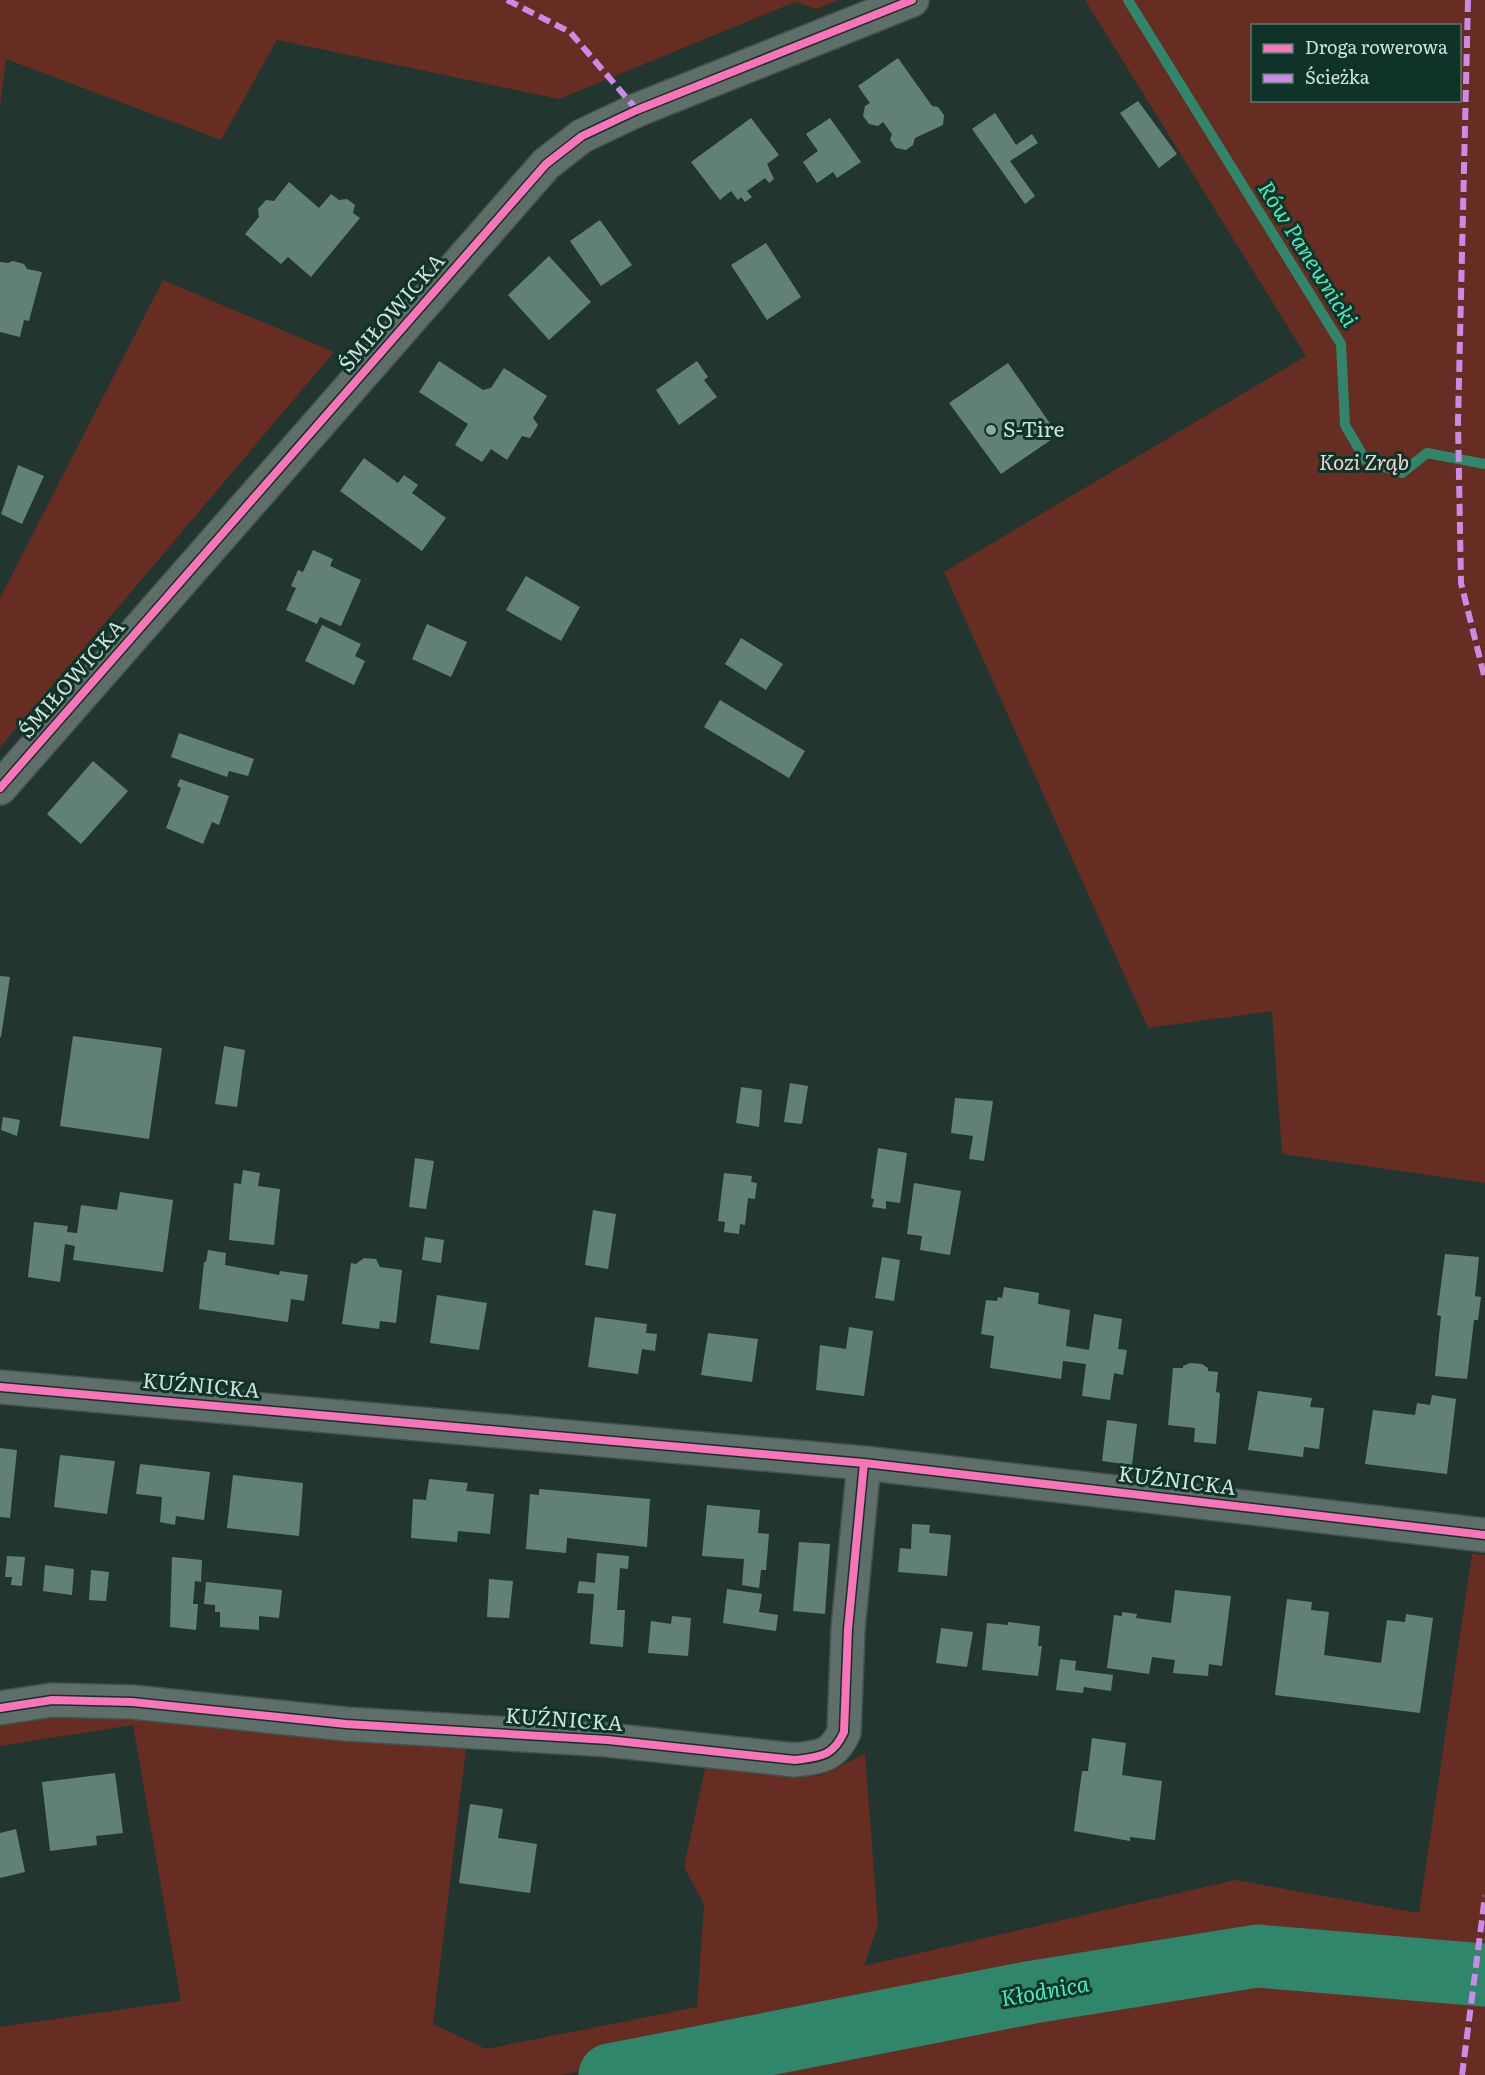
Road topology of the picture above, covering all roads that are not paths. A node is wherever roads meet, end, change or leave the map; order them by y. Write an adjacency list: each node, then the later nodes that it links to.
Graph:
1 (912, 0): 2 (street, ŚMIŁOWICKA)
2 (0, 788)
3 (0, 1387): 4 (street, KUŹNICKA)
4 (864, 1463): 5 (street, KUŹNICKA); 6 (street, KUŹNICKA)
5 (1485, 1535)
6 (0, 1708)

